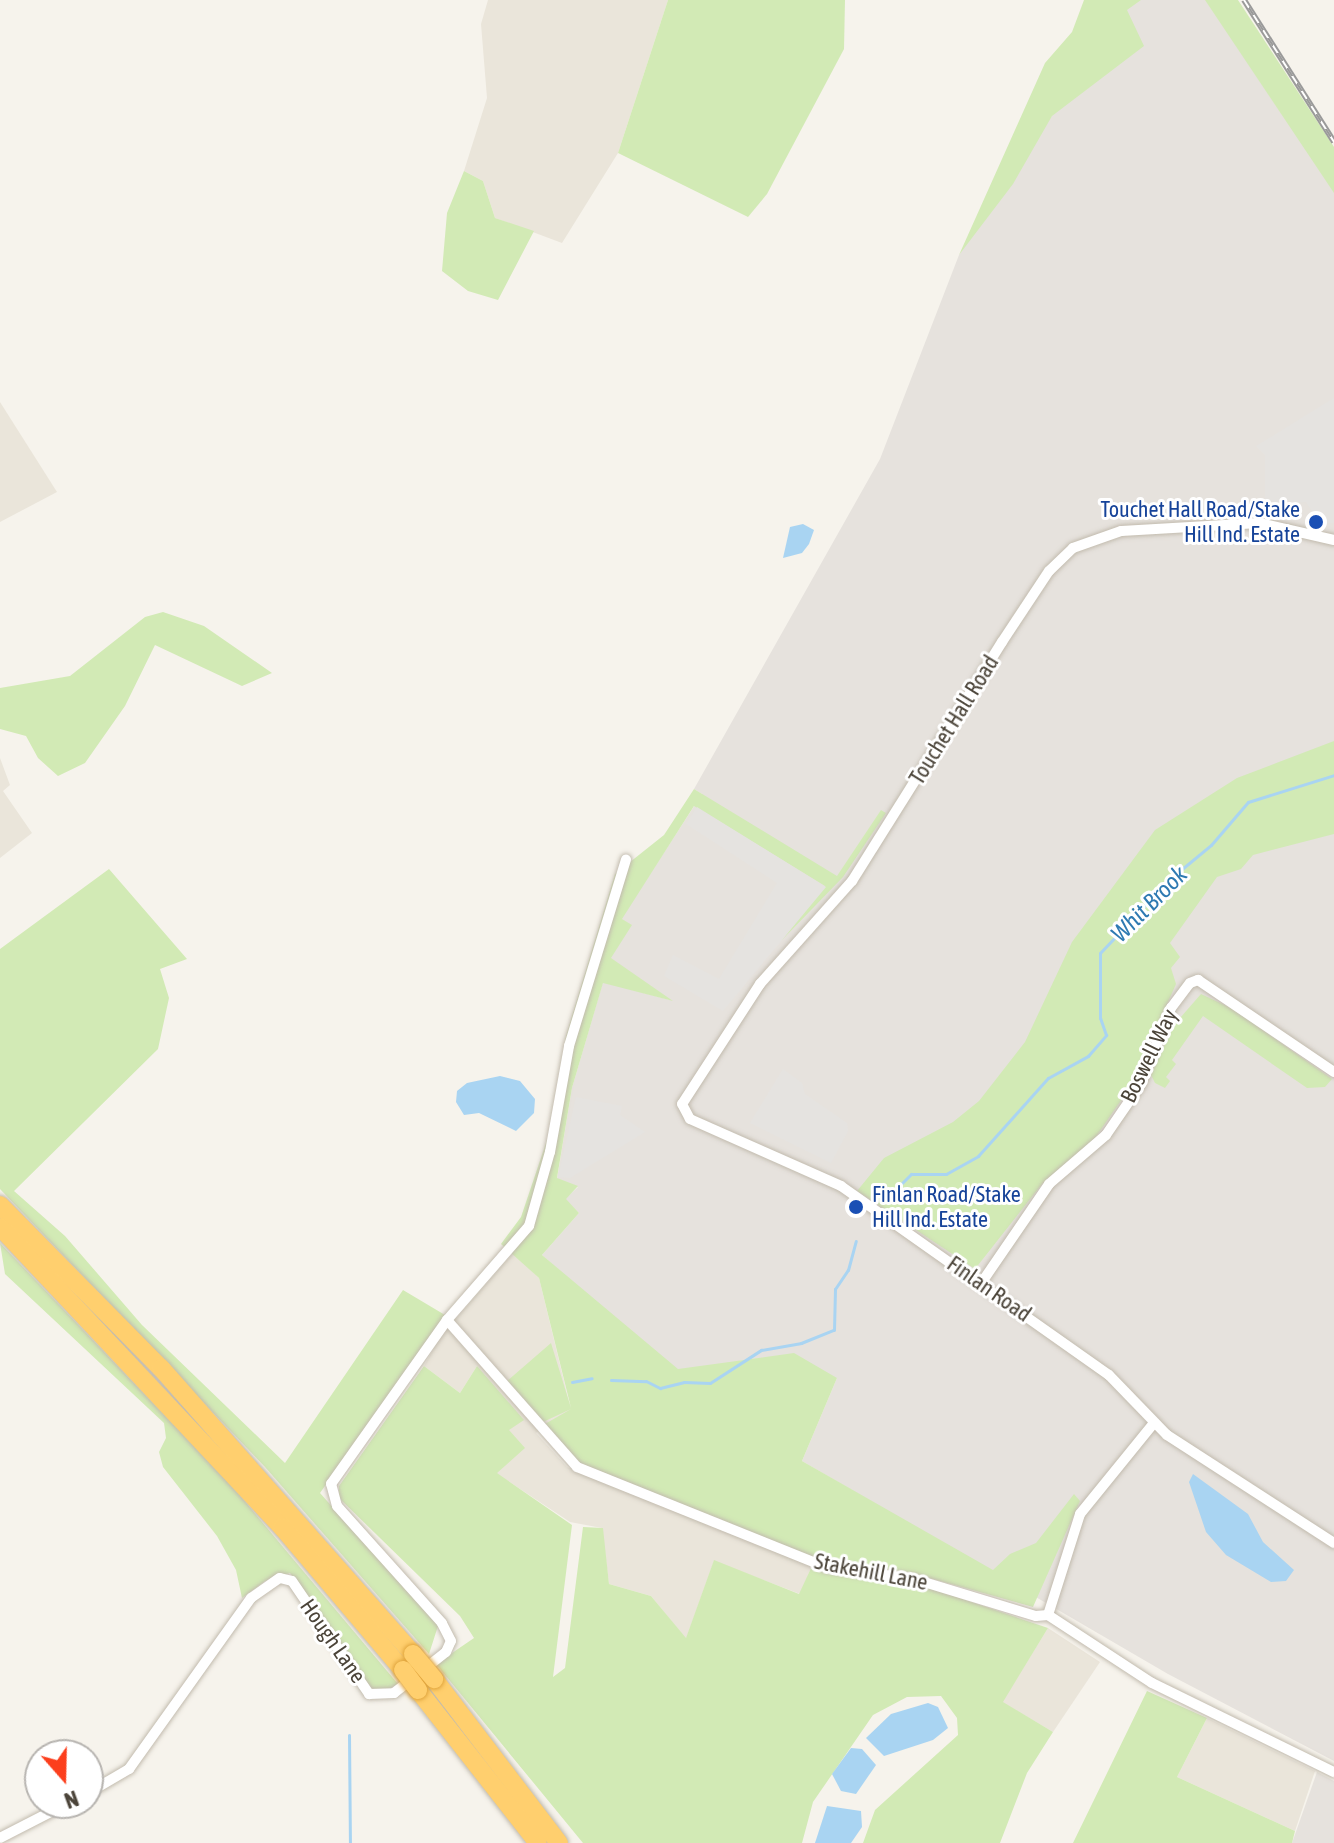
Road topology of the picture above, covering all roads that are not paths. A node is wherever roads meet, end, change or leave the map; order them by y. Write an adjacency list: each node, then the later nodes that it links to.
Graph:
1 (1334, 540): 4 (street, Touchet Hall Road)
2 (626, 860): 8 (street)
3 (1334, 1072): 7 (street, Boswell Way)
4 (682, 1110): 7 (street, Finlan Road)
5 (0, 1205): 12 (highway, bridge)
6 (0, 1227): 12 (highway, bridge)
7 (982, 1282): 9 (street, Finlan Road)
8 (447, 1320): 11 (street, Stakehill Lane); 16 (street, Hough Lane)
9 (1154, 1423): 10 (street, Finlan Road); 11 (street)
10 (1334, 1543)
11 (1048, 1615): 15 (street, Stakehill Lane)
12 (426, 1684): 13 (highway); 14 (highway)
13 (473, 1727): 21 (highway); 22 (highway)
14 (482, 1769): 19 (highway); 20 (highway)
15 (1334, 1772)
16 (104, 1784)
17 (37, 1819): 18 (street)
18 (0, 1838)
19 (531, 1843)
20 (538, 1843)
21 (559, 1843)
22 (570, 1843)

